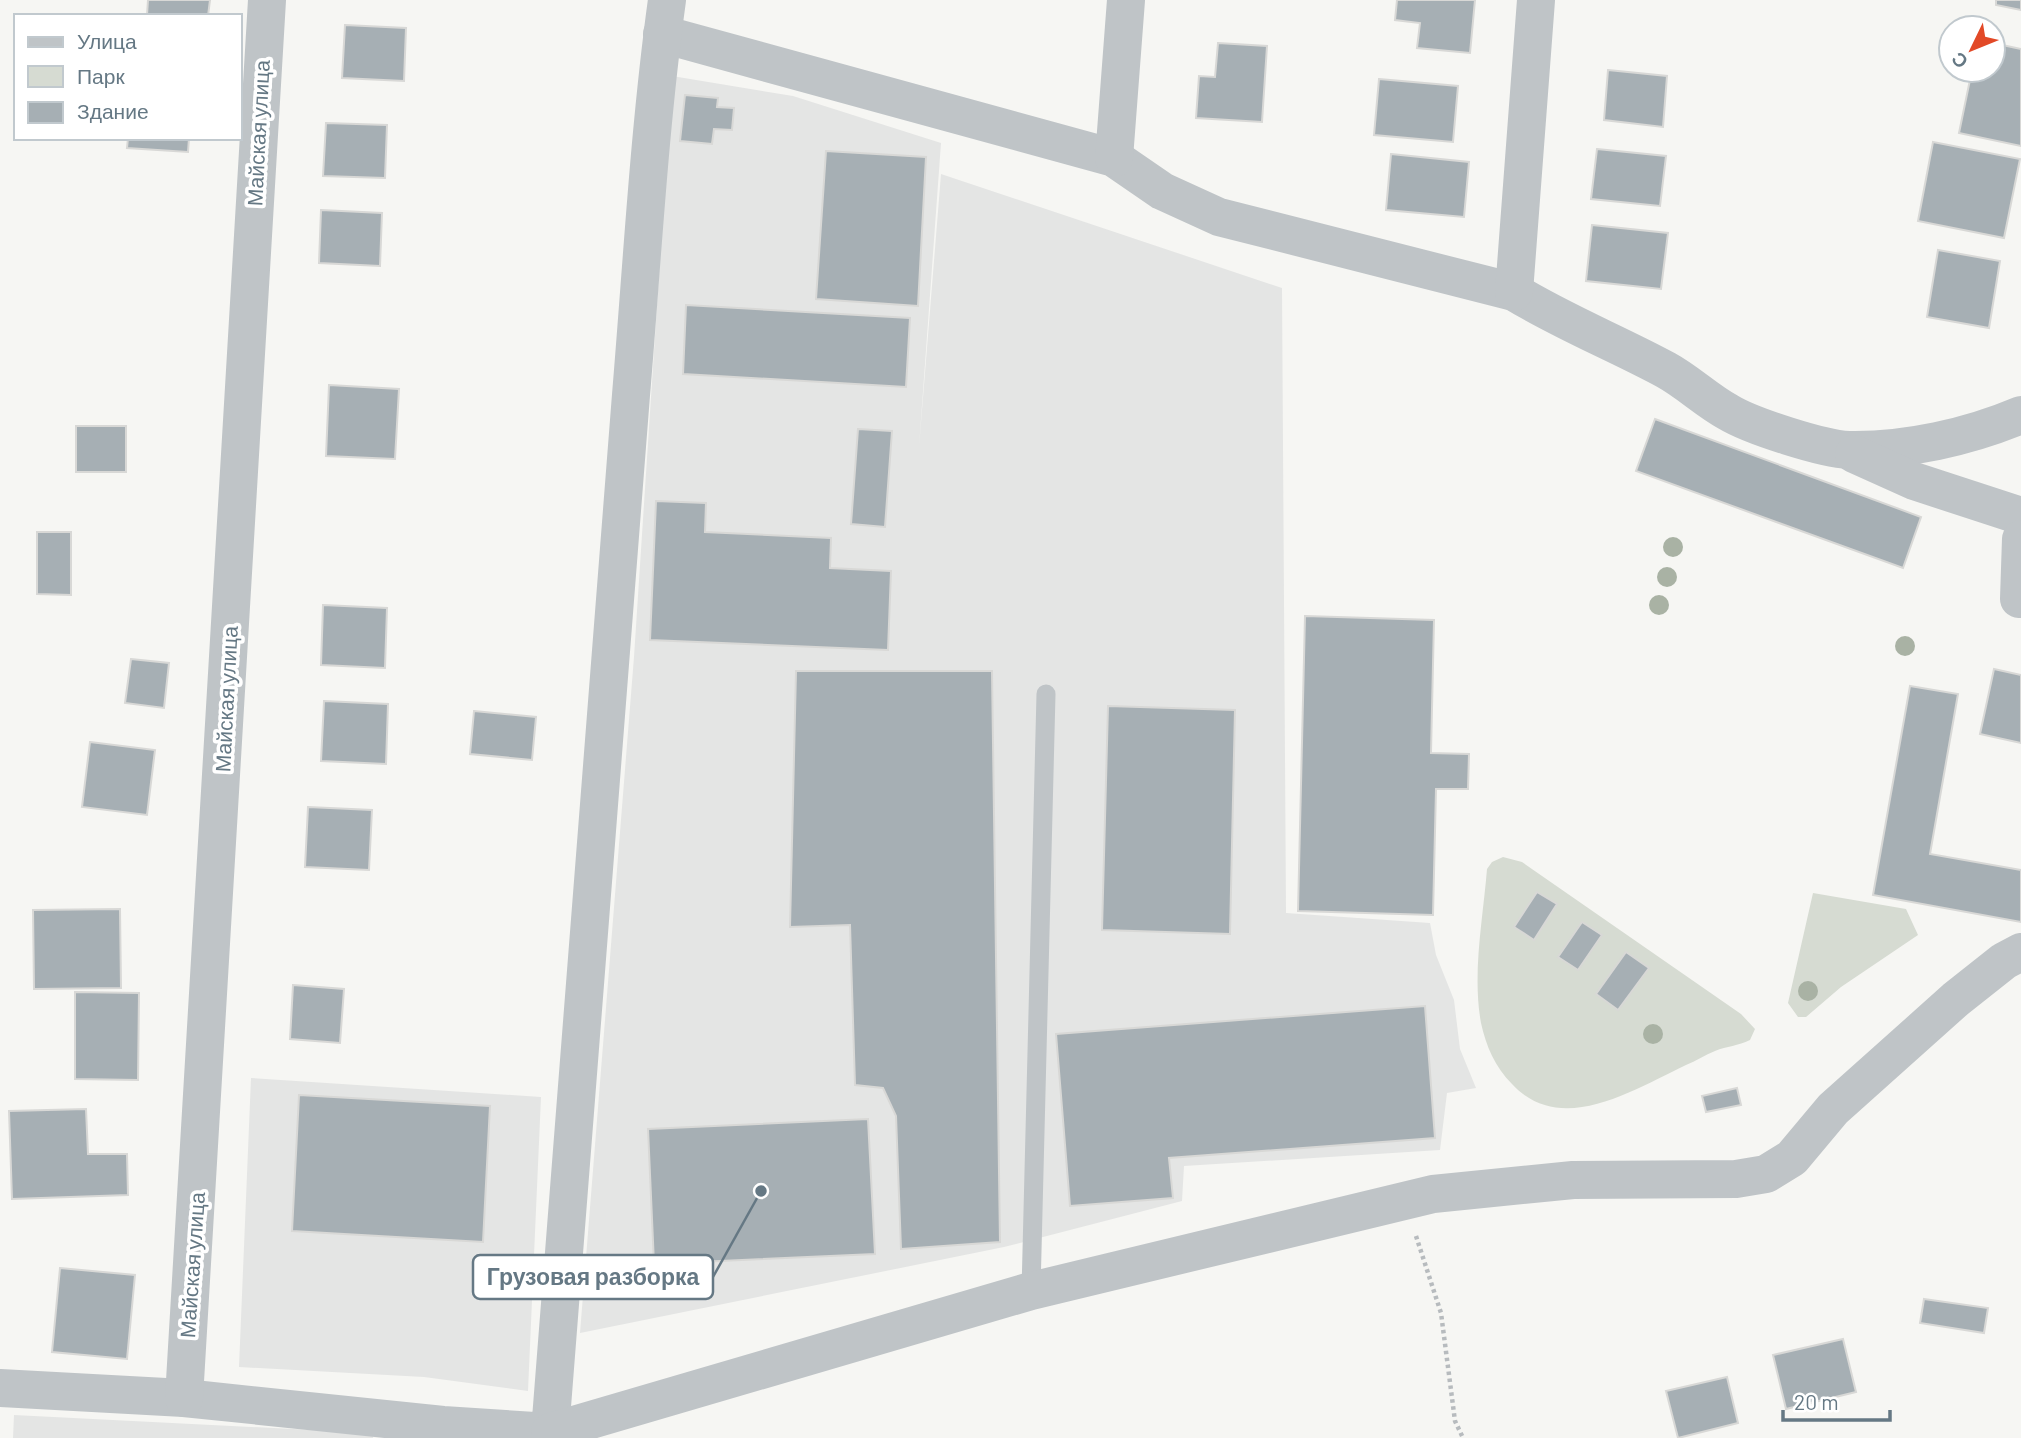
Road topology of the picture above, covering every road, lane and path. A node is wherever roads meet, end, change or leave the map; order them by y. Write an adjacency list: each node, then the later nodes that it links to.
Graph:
1 (267, 0): 17 (street, Майская улица)
2 (1126, 0): 5 (street)
3 (1536, 0): 6 (street)
4 (665, 17): 5 (street); 18 (street)
5 (1114, 158): 6 (street)
6 (1514, 292): 8 (street)
7 (2021, 415): 8 (street)
8 (1846, 450): 9 (street)
9 (2021, 516)
10 (2021, 539): 11 (street)
11 (2019, 598)
12 (1046, 694): 15 (lane)
13 (2021, 952): 14 (street)
14 (1405, 1201): 15 (street); 19 (path)
15 (1031, 1291): 18 (street)
16 (0, 1388): 17 (street)
17 (184, 1398): 18 (street)
18 (550, 1432)
19 (1463, 1438)

